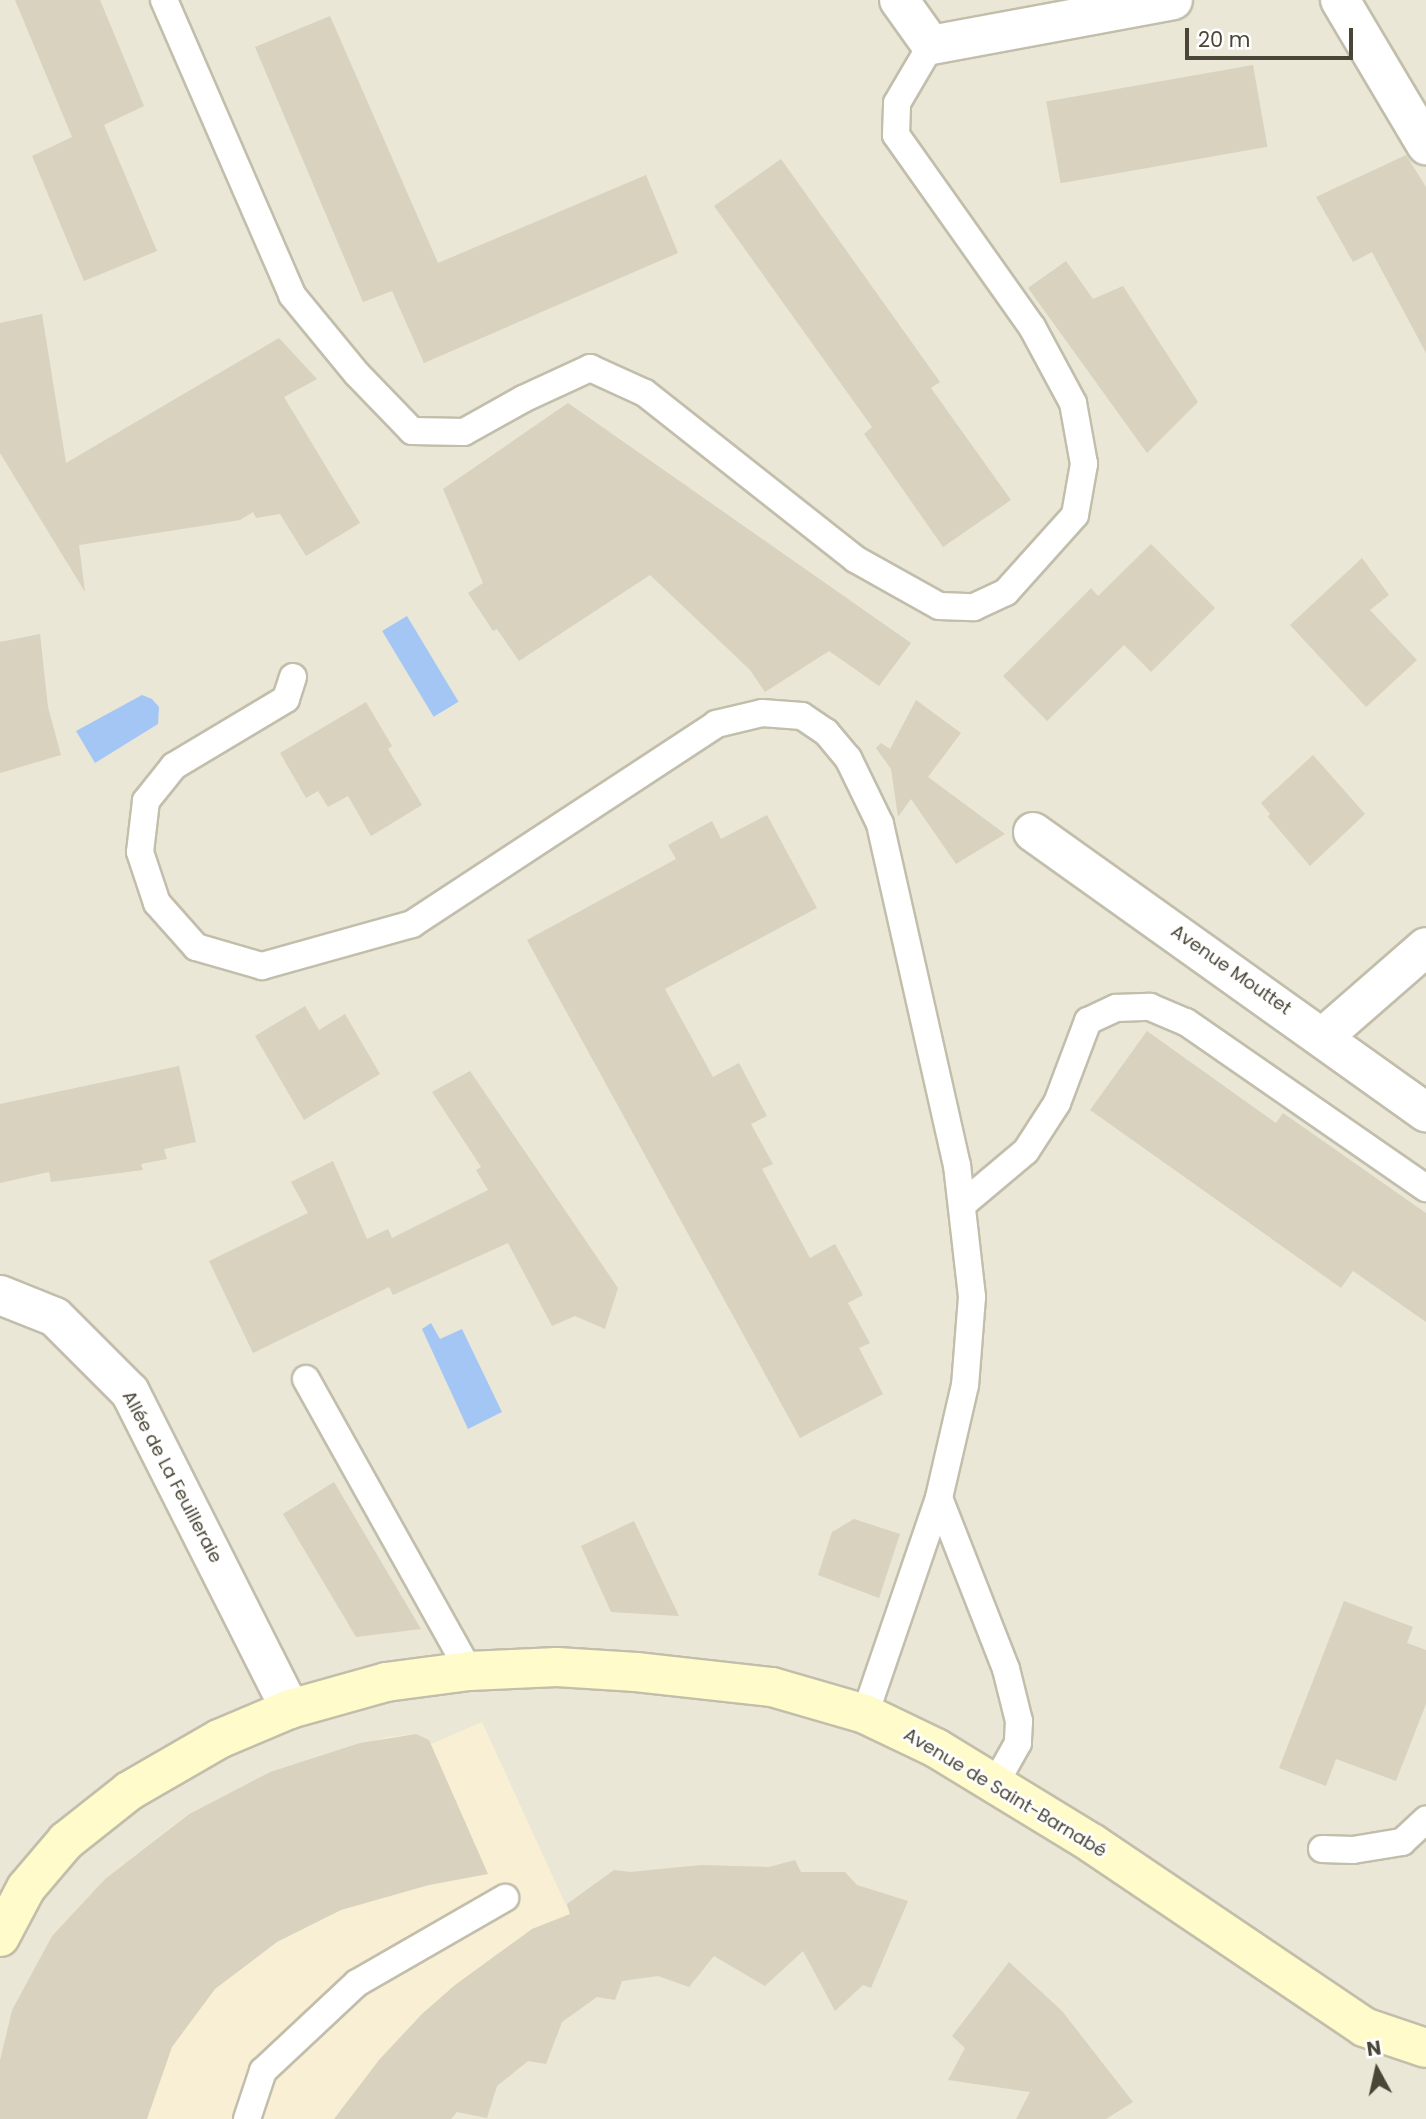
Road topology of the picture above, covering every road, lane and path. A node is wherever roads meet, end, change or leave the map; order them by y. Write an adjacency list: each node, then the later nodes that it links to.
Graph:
1 (164, 0): 5 (lane)
2 (899, 0): 5 (street)
3 (1172, 0): 5 (street)
4 (1340, 0): 6 (street)
5 (931, 45)
6 (1426, 145)
7 (293, 677): 13 (lane)
8 (1033, 832): 10 (street, Avenue Mouttet)
9 (1426, 947): 10 (street)
10 (1325, 1036): 11 (street, Avenue Mouttet)
11 (1426, 1112)
12 (1426, 1188): 13 (lane)
13 (963, 1204): 16 (lane)
14 (0, 1295): 18 (street, Allée de La Feuilleraie)
15 (306, 1379): 17 (lane)
16 (939, 1499): 19 (lane); 20 (lane)
17 (469, 1671): 18 (main road, Avenue de Saint-Barnabé); 19 (main road, Avenue de Saint-Barnabé)
18 (290, 1709): 24 (main road, Avenue de Saint-Barnabé)
19 (865, 1714): 20 (main road, Avenue de Saint-Barnabé)
20 (995, 1784): 25 (main road, Avenue de Saint-Barnabé)
21 (1426, 1820): 22 (lane)
22 (1322, 1849)
23 (505, 1898): 26 (lane)
24 (0, 1937)
25 (1426, 2048)
26 (247, 2119)

